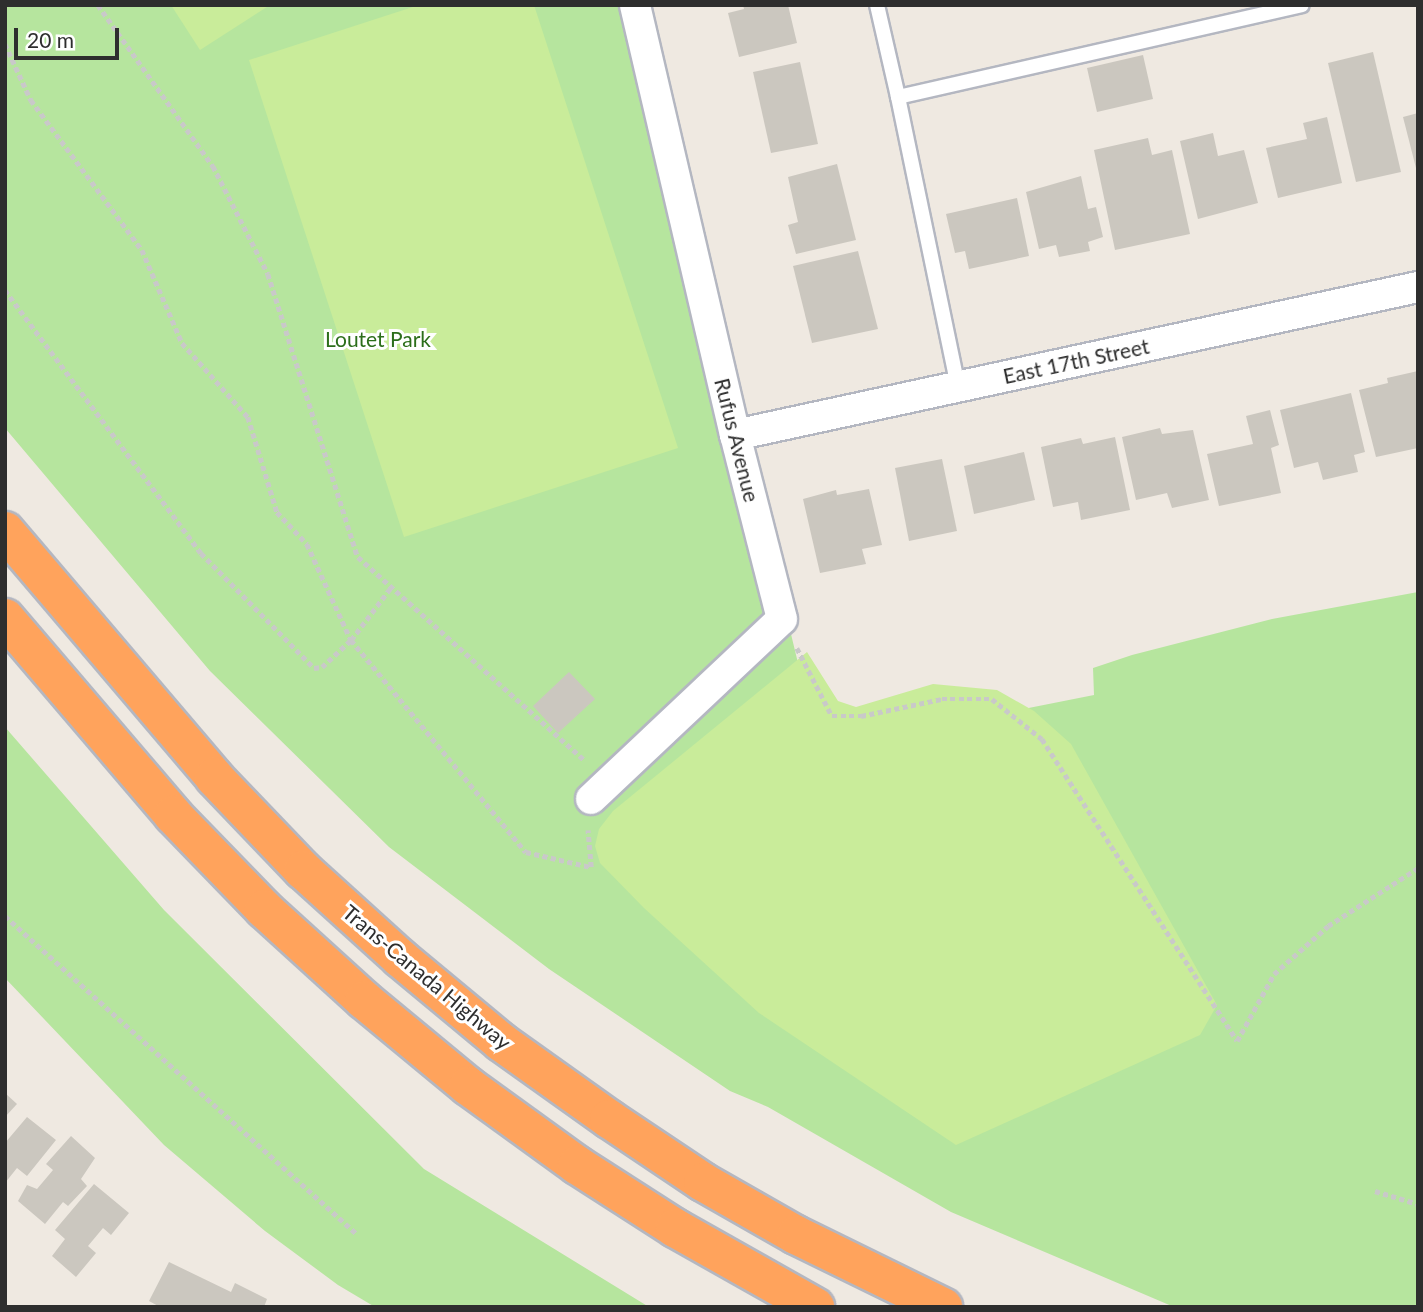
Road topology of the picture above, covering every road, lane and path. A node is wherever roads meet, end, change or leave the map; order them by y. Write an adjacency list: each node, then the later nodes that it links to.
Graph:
1 (98, 5): 12 (path)
2 (635, 5): 10 (street, Rufus Avenue)
3 (877, 5): 6 (lane)
4 (1302, 5): 6 (lane)
5 (5, 44): 15 (path)
6 (898, 97): 9 (lane)
7 (1418, 287): 9 (street, East 17th Street)
8 (5, 289): 15 (path)
9 (958, 386): 10 (street, East 17th Street)
10 (735, 435): 14 (street, Rufus Avenue)
11 (5, 531): 23 (highway, Trans-Canada Highway)
12 (392, 586): 15 (path); 16 (path)
13 (5, 618): 22 (highway)
14 (782, 619): 16 (street); 17 (path)
15 (351, 640): 16 (path)
16 (592, 799)
17 (1418, 868)
18 (5, 916): 21 (path)
19 (1375, 1191): 20 (path)
20 (1418, 1204)
21 (356, 1233)
22 (815, 1307)
23 (943, 1307)

